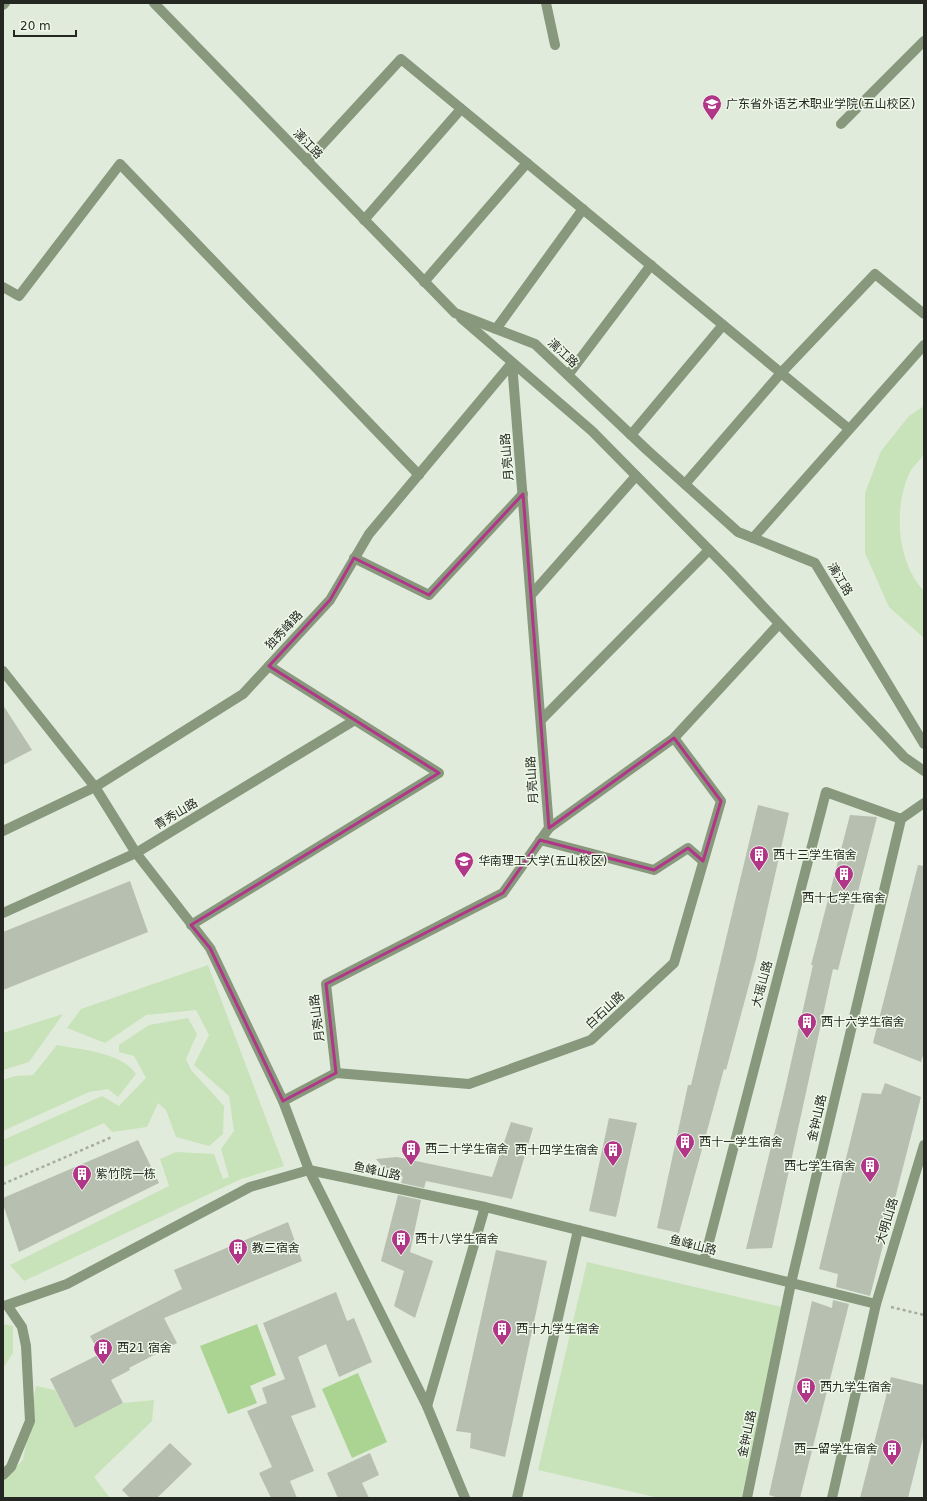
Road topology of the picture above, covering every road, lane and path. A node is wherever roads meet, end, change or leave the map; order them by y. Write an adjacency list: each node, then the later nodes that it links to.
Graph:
1 (5, 3): 4 (street)
2 (154, 3): 9 (street, 漓江路)
3 (546, 3): 6 (street)
4 (3, 5)
5 (924, 41): 8 (street)
6 (555, 45)
7 (461, 109): 9 (street); 10 (street); 12 (street)
8 (841, 124)
9 (307, 161): 12 (street, 漓江路)
10 (527, 163): 11 (street); 14 (street)
11 (583, 209): 13 (street); 19 (street)
12 (364, 220): 14 (street, 漓江路)
13 (651, 265): 18 (street); 23 (street)
14 (424, 282): 16 (street, 漓江路)
15 (3, 287): 26 (street)
16 (455, 313): 19 (street, 漓江路); 21 (street)
17 (924, 314): 22 (street)
18 (723, 325): 22 (street); 25 (street)
19 (496, 329): 23 (street, 漓江路)
20 (924, 345): 24 (street)
21 (512, 363): 26 (street, 独秀峰路); 27 (street); 29 (street, 月亮山路)
22 (781, 373): 24 (street); 28 (street)
23 (568, 375): 25 (street, 漓江路)
24 (849, 429): 30 (street)
25 (632, 435): 28 (street, 漓江路)
26 (419, 475): 32 (street, 独秀峰路)
27 (636, 476): 31 (street); 33 (street)
28 (685, 484): 30 (street, 漓江路)
29 (523, 494): 32 (street); 33 (street, 月亮山路)
30 (753, 538): 40 (street, 漓江路)
31 (709, 550): 34 (street); 38 (street)
32 (354, 558): 35 (street, 独秀峰路)
33 (531, 595): 38 (street, 月亮山路)
34 (779, 624): 39 (street); 41 (street)
35 (269, 666): 37 (street); 42 (street, 独秀峰路)
36 (3, 671): 42 (street)
37 (355, 720): 48 (street, 青秀山路); 51 (street)
38 (541, 720): 45 (street, 月亮山路)
39 (674, 738): 45 (street); 49 (street, 白石山路)
40 (924, 744)
41 (924, 771)
42 (95, 787): 46 (street, 独秀峰路); 48 (street)
43 (924, 803): 44 (street)
44 (901, 819): 60 (street, 大瑶山路); 61 (street, 金钟山路)
45 (549, 828): 47 (street, 月亮山路)
46 (3, 831)
47 (540, 840): 49 (street); 52 (street, 月亮山路)
48 (136, 853): 50 (street, 青秀山路); 51 (street)
49 (703, 861): 52 (street, 白石山路)
50 (3, 914)
51 (191, 925): 53 (street)
52 (336, 1073): 53 (street)
53 (283, 1101): 56 (street)
54 (112, 1137): 57 (path)
55 (924, 1145): 63 (street, 大明山路)
56 (309, 1170): 58 (street, 鱼峰山路); 62 (street); 65 (street)
57 (3, 1184)
58 (485, 1206): 59 (street, 鱼峰山路); 65 (street)
59 (578, 1230): 60 (street, 鱼峰山路); 68 (street)
60 (704, 1261): 61 (street, 鱼峰山路)
61 (792, 1283): 63 (street, 鱼峰山路); 69 (street, 金钟山路)
62 (5, 1302): 66 (street)
63 (876, 1304): 64 (path); 70 (street)
64 (924, 1315)
65 (427, 1406): 67 (street)
66 (3, 1475)
67 (465, 1498)
68 (517, 1498)
69 (747, 1498)
70 (832, 1498)

